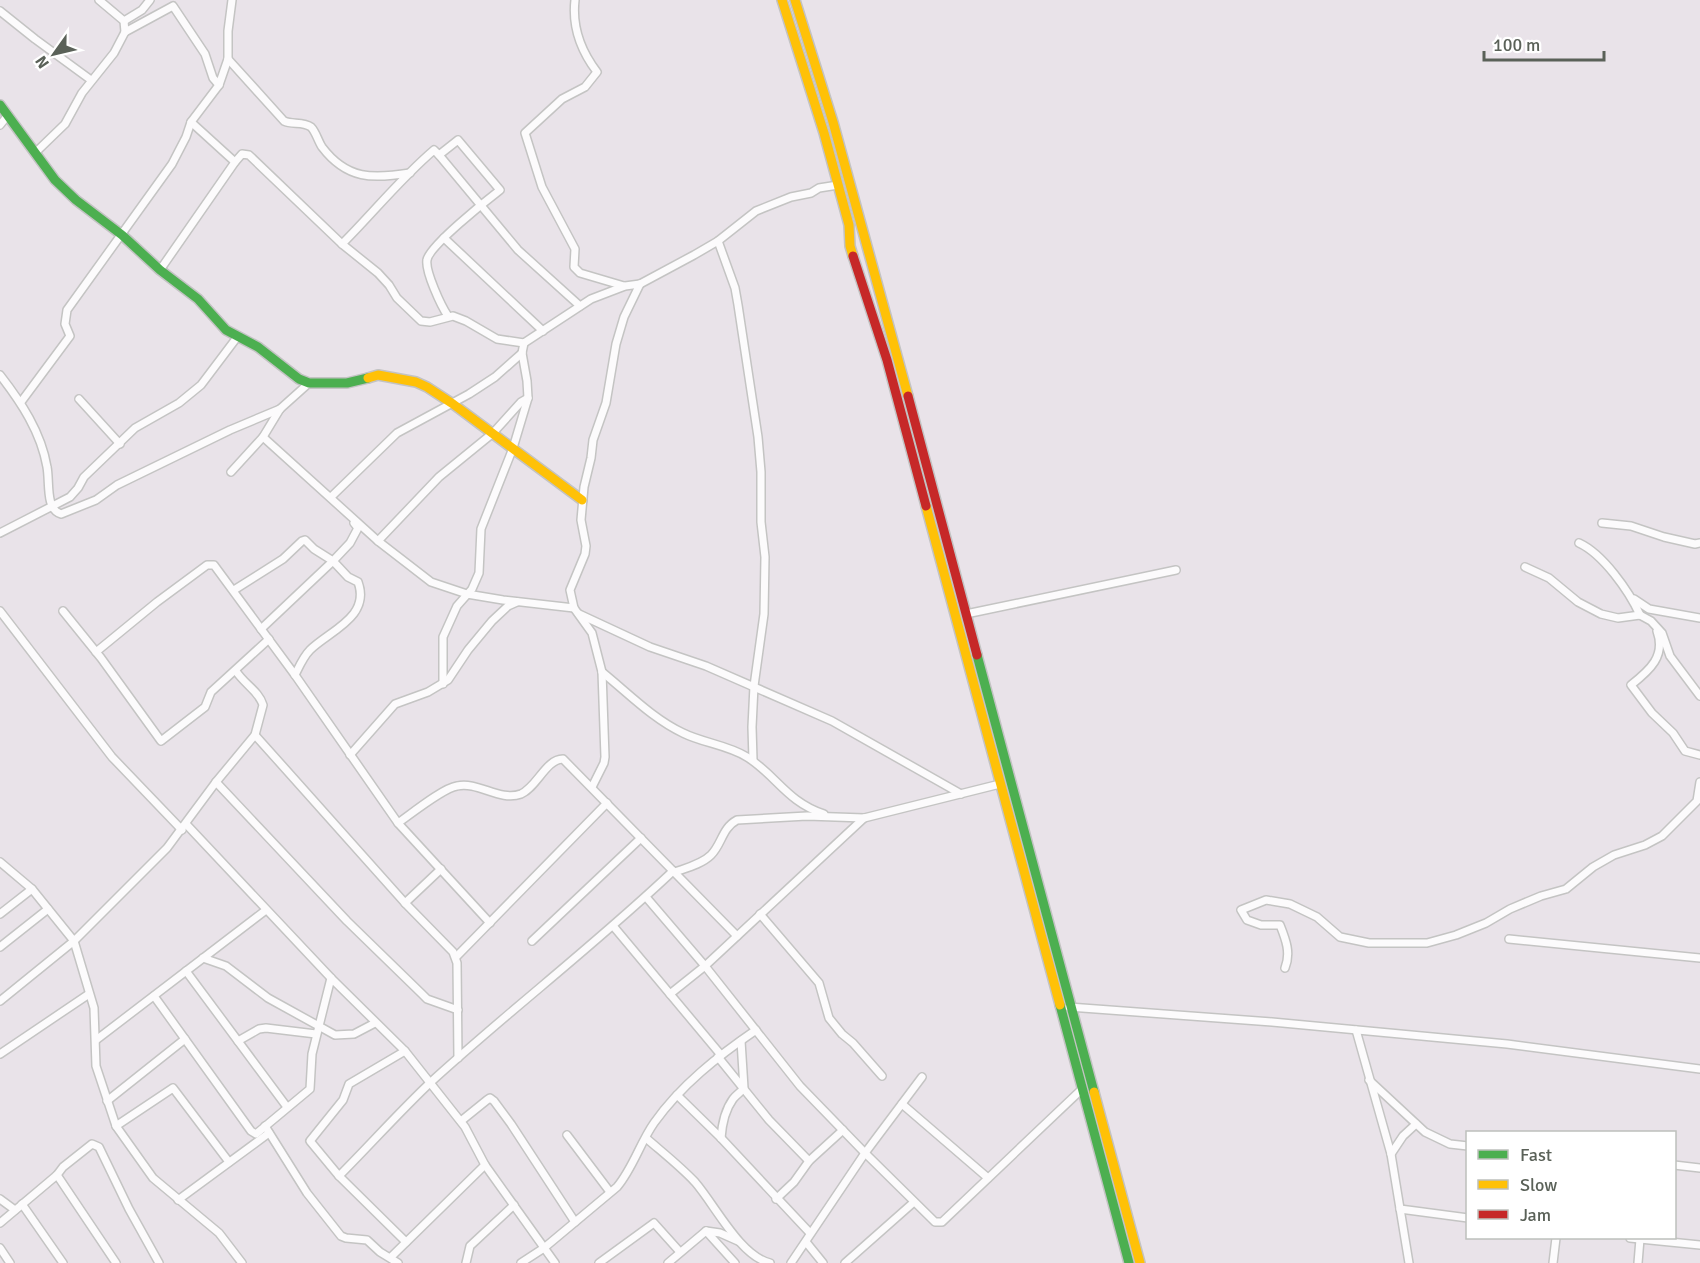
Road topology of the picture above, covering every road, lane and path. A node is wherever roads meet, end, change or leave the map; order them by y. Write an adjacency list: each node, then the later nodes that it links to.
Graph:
1 (99, 0): 8 (street)
2 (150, 0): 8 (street)
3 (232, 0): 10 (street)
4 (575, 0): 29 (street)
5 (782, 0): 21 (main road)
6 (795, 0): 67 (main road)
7 (0, 11): 11 (street)
8 (124, 21): 9 (street)
9 (125, 32): 11 (street); 12 (street)
10 (228, 59): 12 (street); 20 (street)
11 (91, 80): 17 (street)
12 (219, 85): 15 (street)
13 (0, 105): 14 (main road)
14 (8, 115): 16 (street); 17 (main road)
15 (191, 122): 19 (street); 23 (street)
16 (0, 125)
17 (36, 152): 23 (main road)
18 (439, 155): 20 (street); 22 (street); 22 (street)
19 (235, 162): 26 (street); 27 (street)
20 (410, 173): 26 (street)
21 (838, 185): 25 (street); 86 (main road)
22 (480, 206): 24 (street); 30 (street)
23 (122, 235): 27 (main road); 40 (street)
24 (444, 238): 31 (street); 32 (street)
25 (718, 241): 28 (street); 78 (street)
26 (342, 244): 31 (street)
27 (160, 270): 33 (main road)
28 (640, 284): 29 (street); 49 (street)
29 (625, 286): 30 (street)
30 (580, 306): 32 (street)
31 (448, 316): 34 (street)
32 (543, 331): 34 (street)
33 (238, 336): 37 (main road); 45 (street)
34 (524, 343): 35 (street)
35 (522, 353): 38 (street); 41 (street)
36 (0, 375): 40 (street)
37 (309, 383): 41 (main road); 42 (street)
38 (528, 398): 43 (street); 46 (street)
39 (80, 399): 45 (street)
40 (21, 402): 50 (street)
41 (453, 404): 43 (main road); 48 (street)
42 (280, 409): 44 (street); 50 (street)
43 (493, 433): 46 (main road); 54 (street)
44 (263, 437): 47 (street); 48 (street)
45 (120, 444): 50 (street)
46 (513, 448): 49 (main road); 61 (street)
47 (231, 472)
48 (330, 497): 51 (street)
49 (582, 500): 66 (street)
50 (51, 507): 53 (street)
51 (340, 507): 54 (street); 57 (street)
52 (1602, 523): 56 (street)
53 (0, 533)
54 (378, 541): 61 (street)
55 (1579, 543): 62 (street)
56 (1698, 544)
57 (333, 561): 60 (street); 71 (street); 76 (street)
58 (1525, 567): 68 (street)
59 (1176, 570): 67 (street)
60 (234, 590): 71 (street); 73 (street)
61 (467, 594): 63 (street); 77 (street)
62 (1632, 597): 68 (street); 69 (street)
63 (519, 601): 66 (street); 77 (street)
64 (0, 611): 93 (street)
65 (63, 611): 73 (street)
66 (576, 611): 75 (street); 78 (street)
67 (966, 614): 124 (main road)
68 (1640, 615): 70 (street)
69 (1700, 618)
70 (1651, 621): 79 (street); 82 (street)
71 (261, 629): 72 (street)
72 (269, 639): 74 (street); 76 (street)
73 (96, 652): 74 (street)
74 (237, 671): 80 (street)
75 (602, 672): 83 (street); 87 (street)
76 (295, 675): 81 (street)
77 (443, 684): 81 (street)
78 (754, 686): 83 (street); 88 (street)
79 (1700, 696)
80 (255, 735): 84 (street); 100 (street)
81 (350, 755): 92 (street)
82 (1700, 755)
83 (753, 760): 90 (street)
84 (216, 782): 93 (street); 125 (street)
85 (1700, 782): 116 (street)
86 (1000, 784): 88 (street); 123 (main road)
87 (592, 787): 89 (street); 92 (street)
88 (961, 794): 91 (street)
89 (607, 803): 94 (street); 105 (street)
90 (834, 817): 91 (street); 97 (street)
91 (864, 818): 104 (street)
92 (398, 823): 96 (street)
93 (184, 827): 102 (street); 109 (street)
94 (641, 838): 97 (street); 110 (street)
95 (0, 862): 98 (street)
96 (441, 869): 100 (street); 105 (street)
97 (674, 871): 99 (street); 107 (street)
98 (32, 889): 101 (street); 103 (street)
99 (646, 897): 106 (street); 115 (street)
100 (405, 903): 112 (street)
101 (48, 909): 109 (street); 111 (street)
102 (266, 910): 113 (street); 118 (street)
103 (0, 914)
104 (760, 914): 107 (street); 140 (street)
105 (490, 923): 112 (street)
106 (614, 927): 120 (street); 138 (street)
107 (737, 936): 115 (street)
108 (1509, 939): 114 (street)
109 (74, 941): 119 (street); 122 (street)
110 (532, 941)
111 (0, 947)
112 (456, 957): 125 (street)
113 (203, 958): 117 (street); 127 (street)
114 (1700, 958)
115 (705, 966): 120 (street); 128 (street)
116 (1285, 968)
117 (186, 971): 121 (street); 133 (street)
118 (331, 978): 126 (street); 127 (street)
119 (90, 994): 132 (street); 136 (street)
120 (670, 994): 137 (street)
121 (154, 996): 131 (street); 132 (street)
122 (0, 1001)
123 (1060, 1007): 124 (street); 145 (main road)
124 (1071, 1008): 129 (street); 211 (main road)
125 (458, 1010): 138 (street)
126 (375, 1023): 127 (street); 135 (street)
127 (318, 1026): 130 (street)
128 (756, 1030): 134 (street); 154 (street)
129 (1356, 1030): 139 (street); 142 (street)
130 (316, 1034): 133 (street); 149 (street)
131 (185, 1039): 147 (street); 153 (street)
132 (96, 1040): 147 (street)
133 (238, 1041): 149 (street)
134 (741, 1041): 137 (street); 144 (street)
135 (405, 1052): 143 (street); 167 (street)
136 (0, 1054)
137 (720, 1056): 144 (street); 146 (street)
138 (459, 1058): 143 (street)
139 (1700, 1069)
140 (882, 1076)
141 (922, 1077): 148 (street)
142 (1369, 1080): 151 (street); 160 (street)
143 (430, 1084): 150 (street); 167 (street)
144 (744, 1088): 157 (street); 161 (street)
145 (1082, 1089): 168 (street); 210 (main road)
146 (677, 1095): 156 (street); 157 (street)
147 (107, 1101): 152 (street)
148 (902, 1104): 159 (street); 168 (street)
149 (287, 1107): 153 (street)
150 (461, 1121): 163 (street); 179 (street)
151 (1416, 1124): 158 (street); 160 (street)
152 (116, 1126): 162 (street); 172 (street)
153 (267, 1129): 162 (street); 192 (street)
154 (843, 1130): 159 (street); 161 (street)
155 (567, 1135): 169 (street)
156 (646, 1138): 169 (street); 187 (street)
157 (721, 1138): 171 (street)
158 (1466, 1146)
159 (865, 1153): 173 (street); 182 (street)
160 (1391, 1154): 176 (street)
161 (809, 1161): 171 (street)
162 (230, 1162): 172 (street)
163 (485, 1165): 175 (street); 185 (street)
164 (1676, 1165): 165 (street)
165 (1700, 1168)
166 (57, 1175): 174 (street); 196 (street); 197 (street)
167 (339, 1176): 185 (street)
168 (988, 1178): 173 (street)
169 (610, 1192): 179 (street)
170 (0, 1199): 177 (street)
171 (776, 1199): 182 (street)
172 (178, 1200): 198 (street)
173 (914, 1202): 209 (street)
174 (22, 1204): 177 (street); 195 (street)
175 (514, 1206): 190 (street); 200 (street)
176 (1400, 1209): 178 (street); 212 (street)
177 (15, 1210): 180 (street)
178 (1466, 1218)
179 (575, 1222): 190 (street)
180 (0, 1223)
181 (706, 1230): 187 (street); 191 (street); 205 (street)
182 (810, 1233): 186 (street)
183 (1556, 1239): 213 (street)
184 (1640, 1239): 188 (street); 214 (street)
185 (406, 1242): 192 (street)
186 (806, 1242): 207 (street); 208 (street)
187 (741, 1243): 193 (street)
188 (1700, 1245)
189 (0, 1248): 194 (street)
190 (544, 1248): 201 (street); 202 (street)
191 (680, 1252): 203 (street); 204 (street)
192 (391, 1257): 199 (street)
193 (760, 1262): 206 (street)
194 (10, 1263)
195 (63, 1263)
196 (116, 1263)
197 (159, 1263)
198 (242, 1263)
199 (398, 1263)
200 (466, 1263)
201 (521, 1263)
202 (555, 1263)
203 (599, 1263)
204 (668, 1263)
205 (734, 1263)
206 (770, 1263)
207 (791, 1263)
208 (823, 1263)
209 (845, 1263)
210 (1129, 1263)
211 (1140, 1263)
212 (1408, 1263)
213 (1553, 1263)
214 (1638, 1263)

